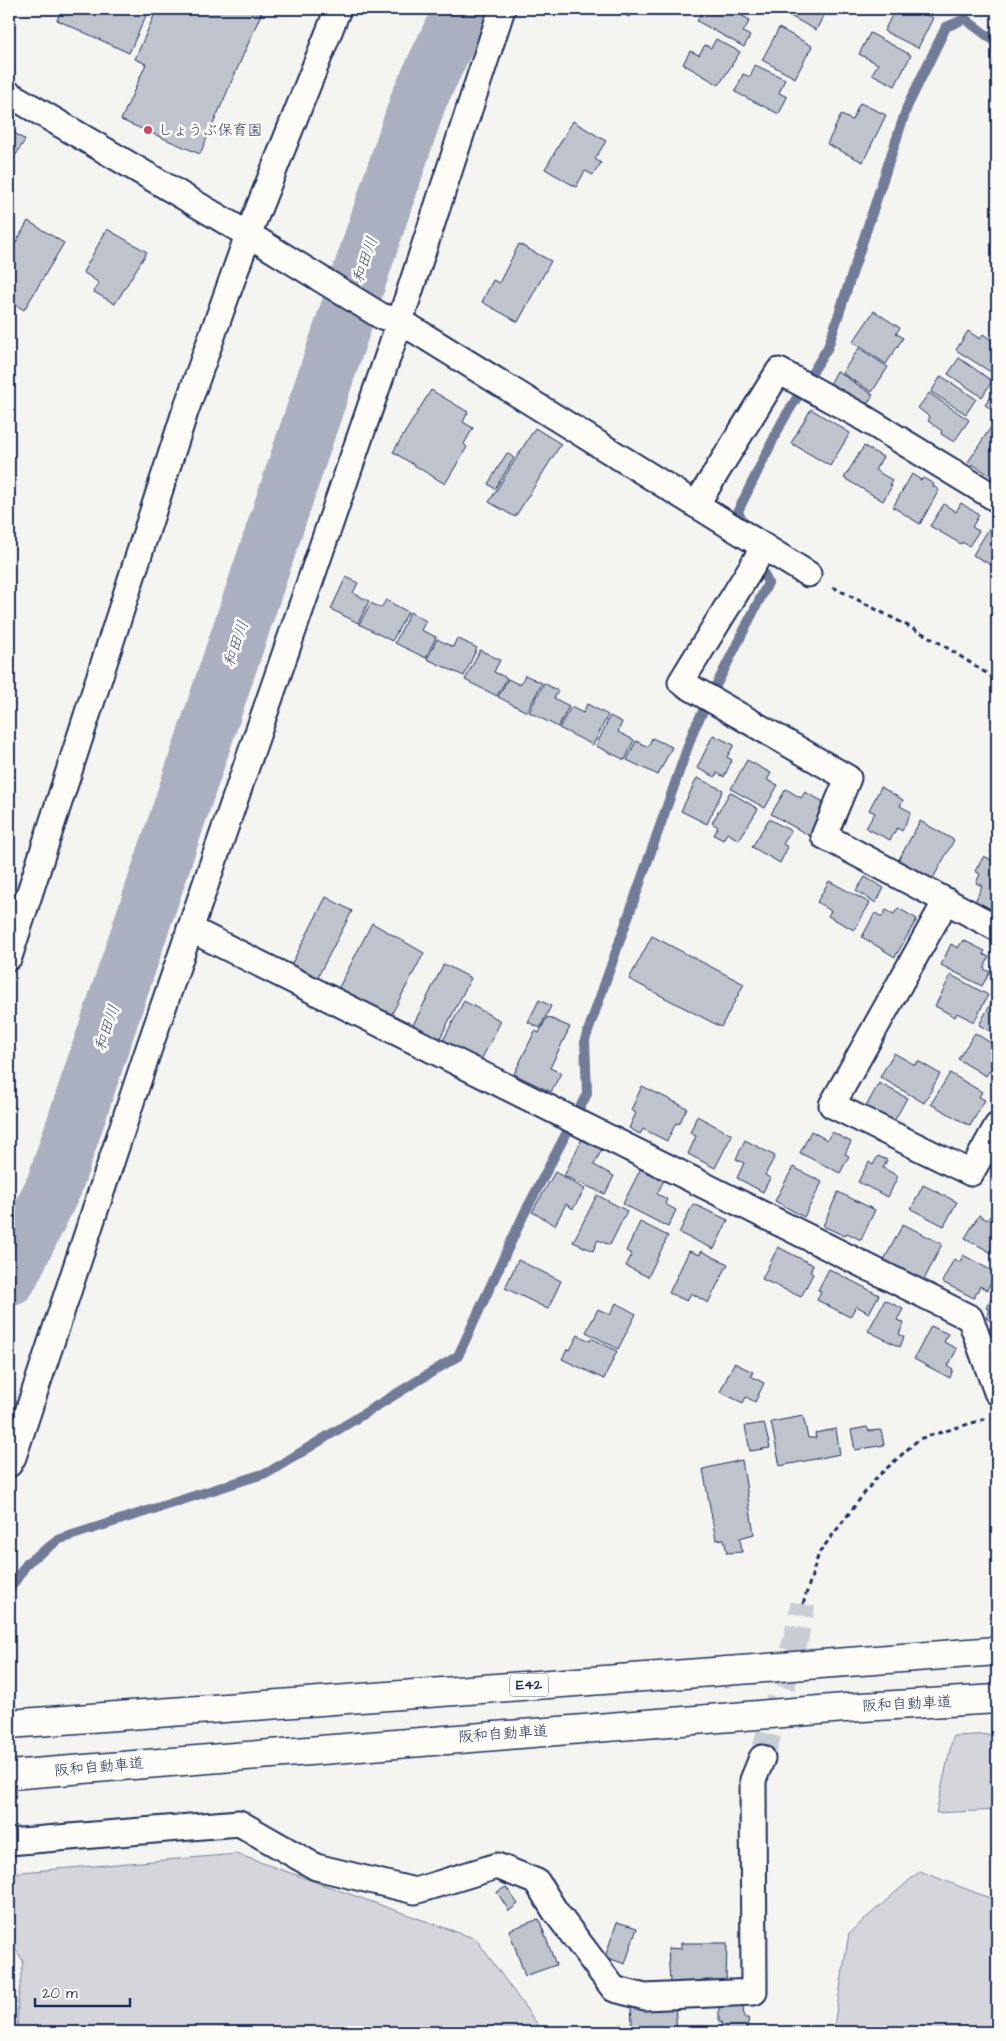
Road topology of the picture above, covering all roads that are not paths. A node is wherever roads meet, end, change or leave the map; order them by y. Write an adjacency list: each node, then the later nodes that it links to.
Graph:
1 (338, 9): 4 (street)
2 (502, 9): 5 (street)
3 (9, 94): 4 (street)
4 (254, 238): 5 (street); 13 (street)
5 (391, 318): 7 (street); 12 (street)
6 (997, 499): 7 (street)
7 (696, 505): 8 (street)
8 (764, 547): 9 (street); 10 (street)
9 (808, 574)
10 (946, 901): 11 (street); 14 (street)
11 (997, 928)
12 (190, 929): 15 (street); 16 (street)
13 (9, 956)
14 (997, 1126)
15 (997, 1392)
16 (9, 1464)
17 (997, 1651): 19 (highway, E42)
18 (997, 1698): 21 (highway, 阪和自動車道)
19 (9, 1724)
20 (762, 1758): 22 (street)
21 (9, 1775)
22 (9, 1842)

